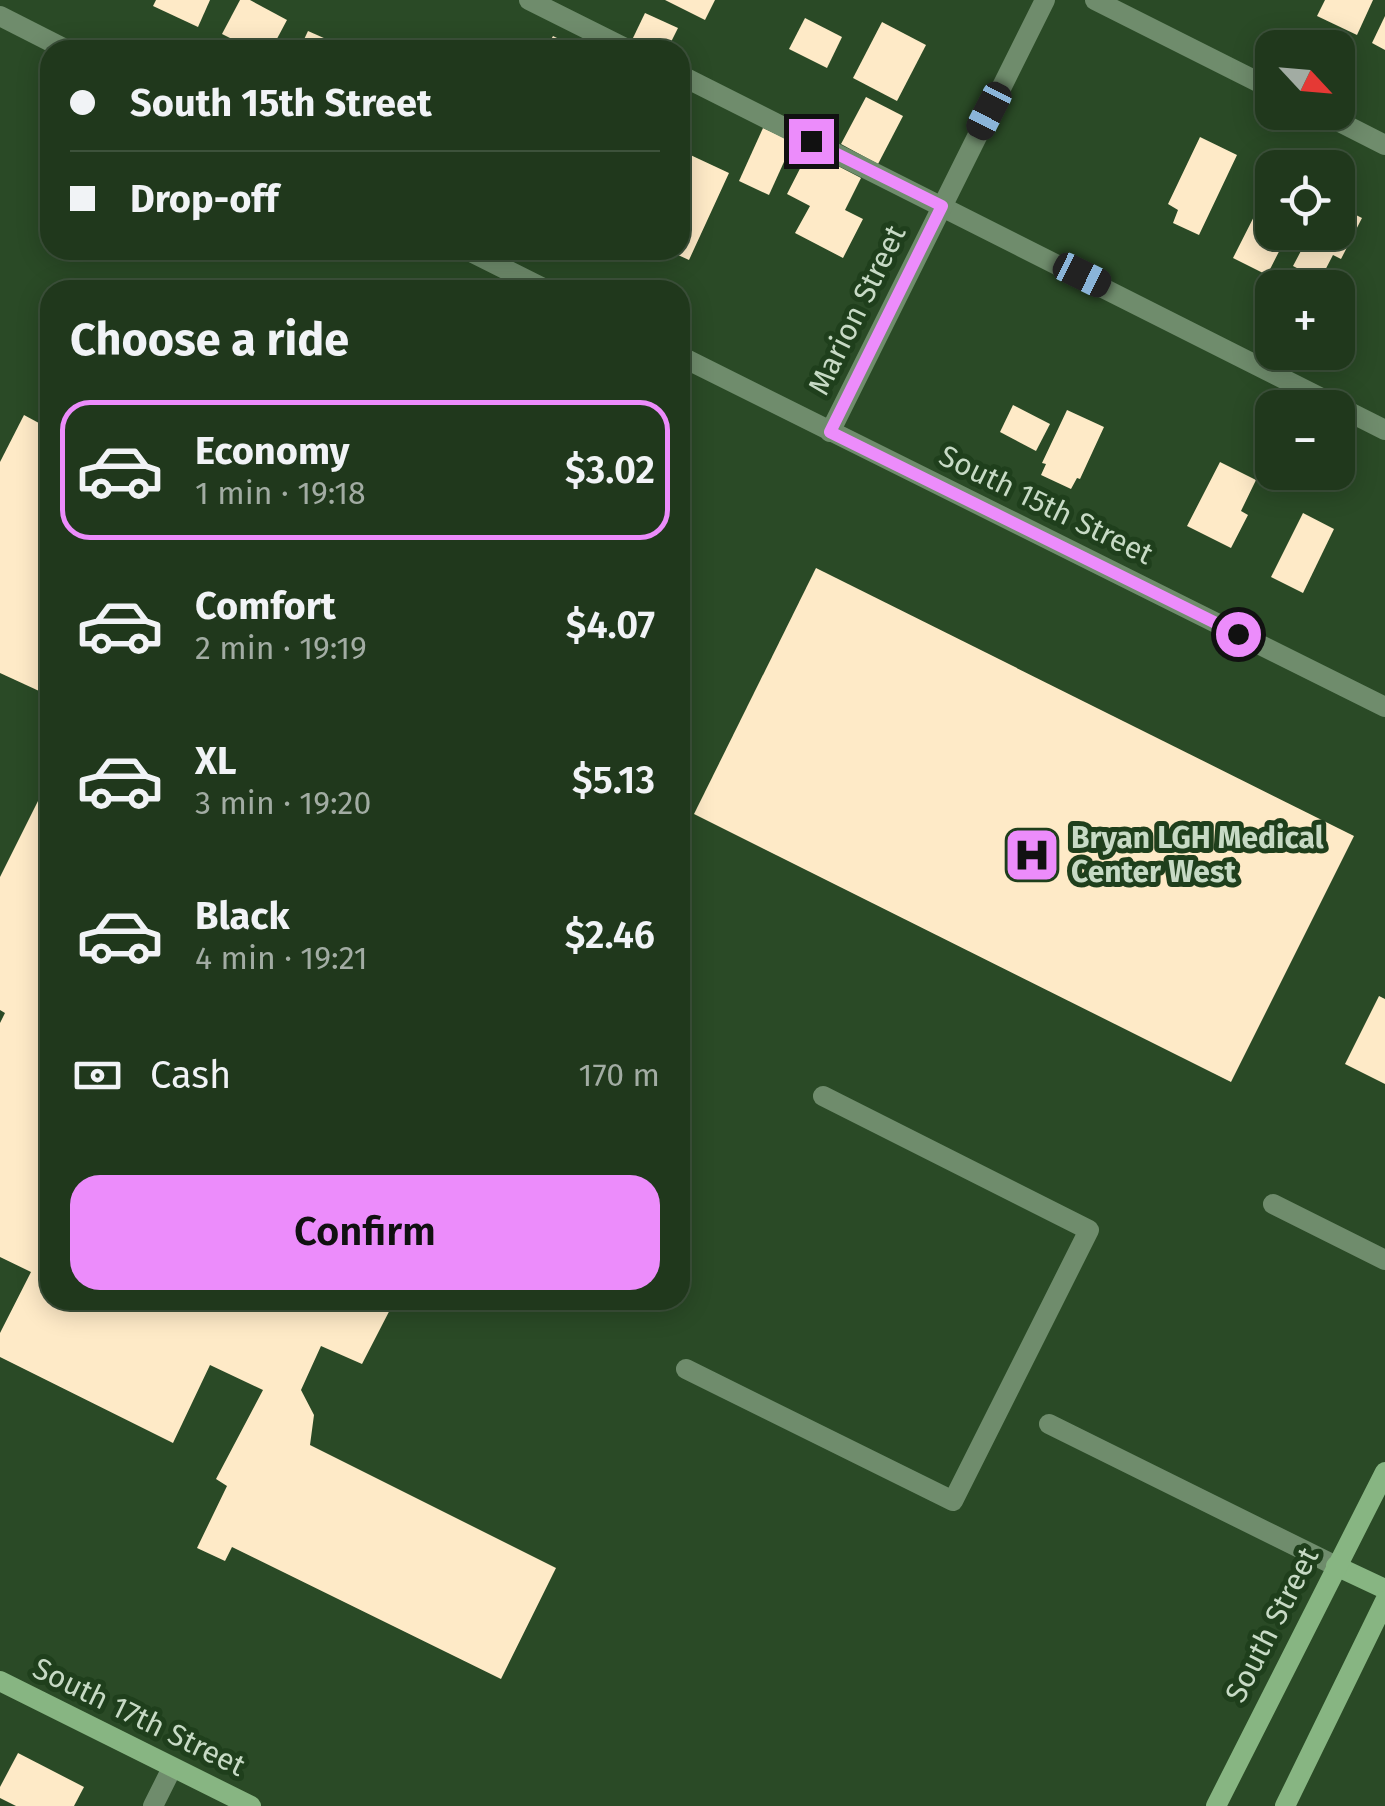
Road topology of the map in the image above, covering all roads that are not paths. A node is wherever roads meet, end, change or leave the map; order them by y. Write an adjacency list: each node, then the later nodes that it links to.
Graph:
1 (529, 0): 6 (street)
2 (1045, 0): 11 (street, Marion Street)
3 (1095, 0): 8 (street)
4 (0, 16): 5 (street)
5 (47, 40)
6 (609, 40)
7 (690, 80): 11 (street)
8 (1255, 80)
9 (1355, 130): 10 (street)
10 (1385, 145)
11 (942, 206): 15 (street); 16 (street, Marion Street)
12 (487, 260): 13 (street)
13 (527, 280)
14 (690, 361): 16 (street, South 15th Street)
15 (1385, 430)
16 (830, 432): 17 (street, South 15th Street)
17 (1385, 707)
18 (823, 1096): 21 (street)
19 (1274, 1204): 20 (street)
20 (1385, 1260)
21 (686, 1369)
22 (1049, 1424): 24 (street)
23 (1385, 1472): 24 (main road, South Street)
24 (1336, 1566): 25 (main road); 31 (main road, South Street)
25 (1385, 1589)
26 (1385, 1600): 32 (main road)
27 (0, 1682): 28 (main road, South 17th Street)
28 (172, 1768): 29 (street); 30 (main road, South 17th Street)
29 (152, 1806)
30 (250, 1806)
31 (1216, 1806)
32 (1285, 1806)

